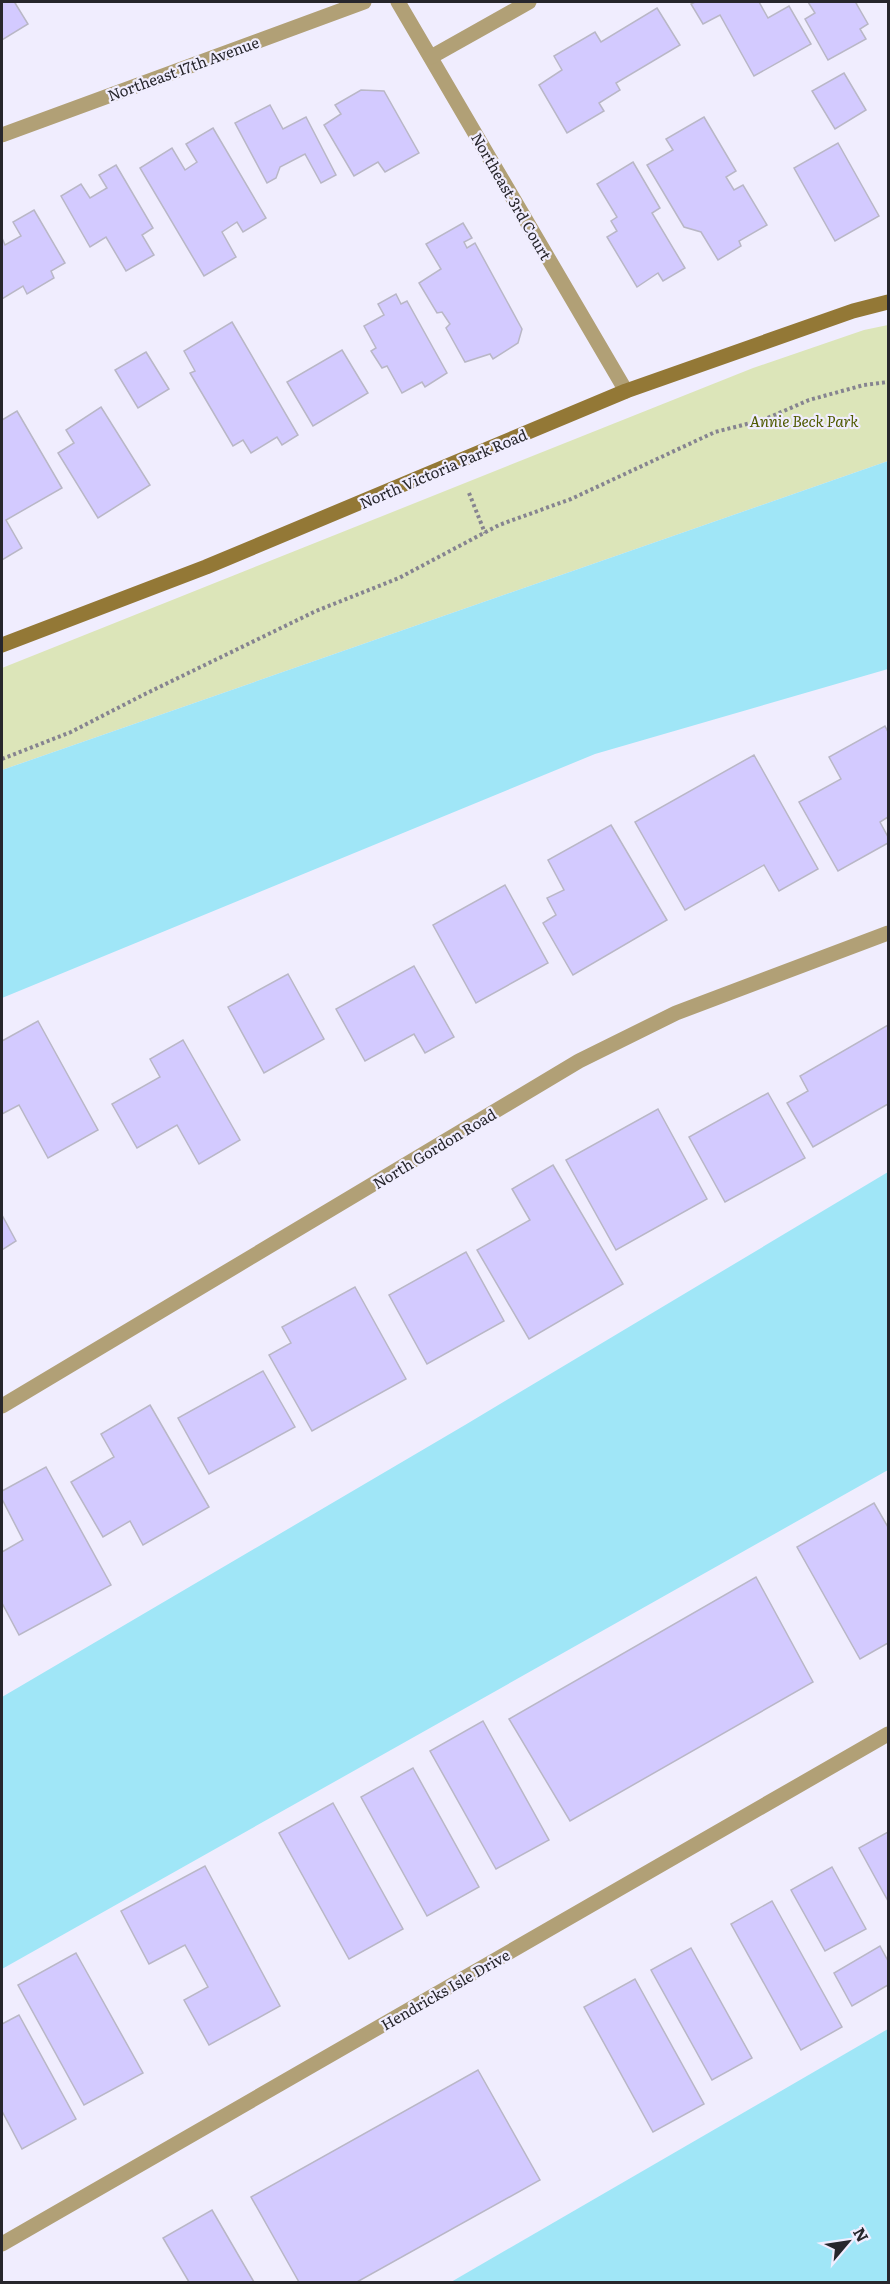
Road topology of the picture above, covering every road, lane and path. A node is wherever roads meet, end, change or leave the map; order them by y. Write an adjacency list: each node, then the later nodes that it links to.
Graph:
1 (364, 2): 5 (street, Northeast 17th Avenue)
2 (398, 2): 4 (street, Northeast 3rd Court)
3 (529, 2): 4 (street)
4 (431, 57): 8 (street, Northeast 3rd Court)
5 (2, 135)
6 (888, 302): 8 (street, North Victoria Park Road)
7 (888, 382): 10 (path)
8 (626, 392): 11 (street, North Victoria Park Road)
9 (469, 493): 10 (path)
10 (485, 533): 12 (path)
11 (2, 645)
12 (2, 759)
13 (888, 933): 14 (street, North Gordon Road)
14 (2, 1406)
15 (888, 1734): 16 (street, Hendricks Isle Drive)
16 (2, 2244)

